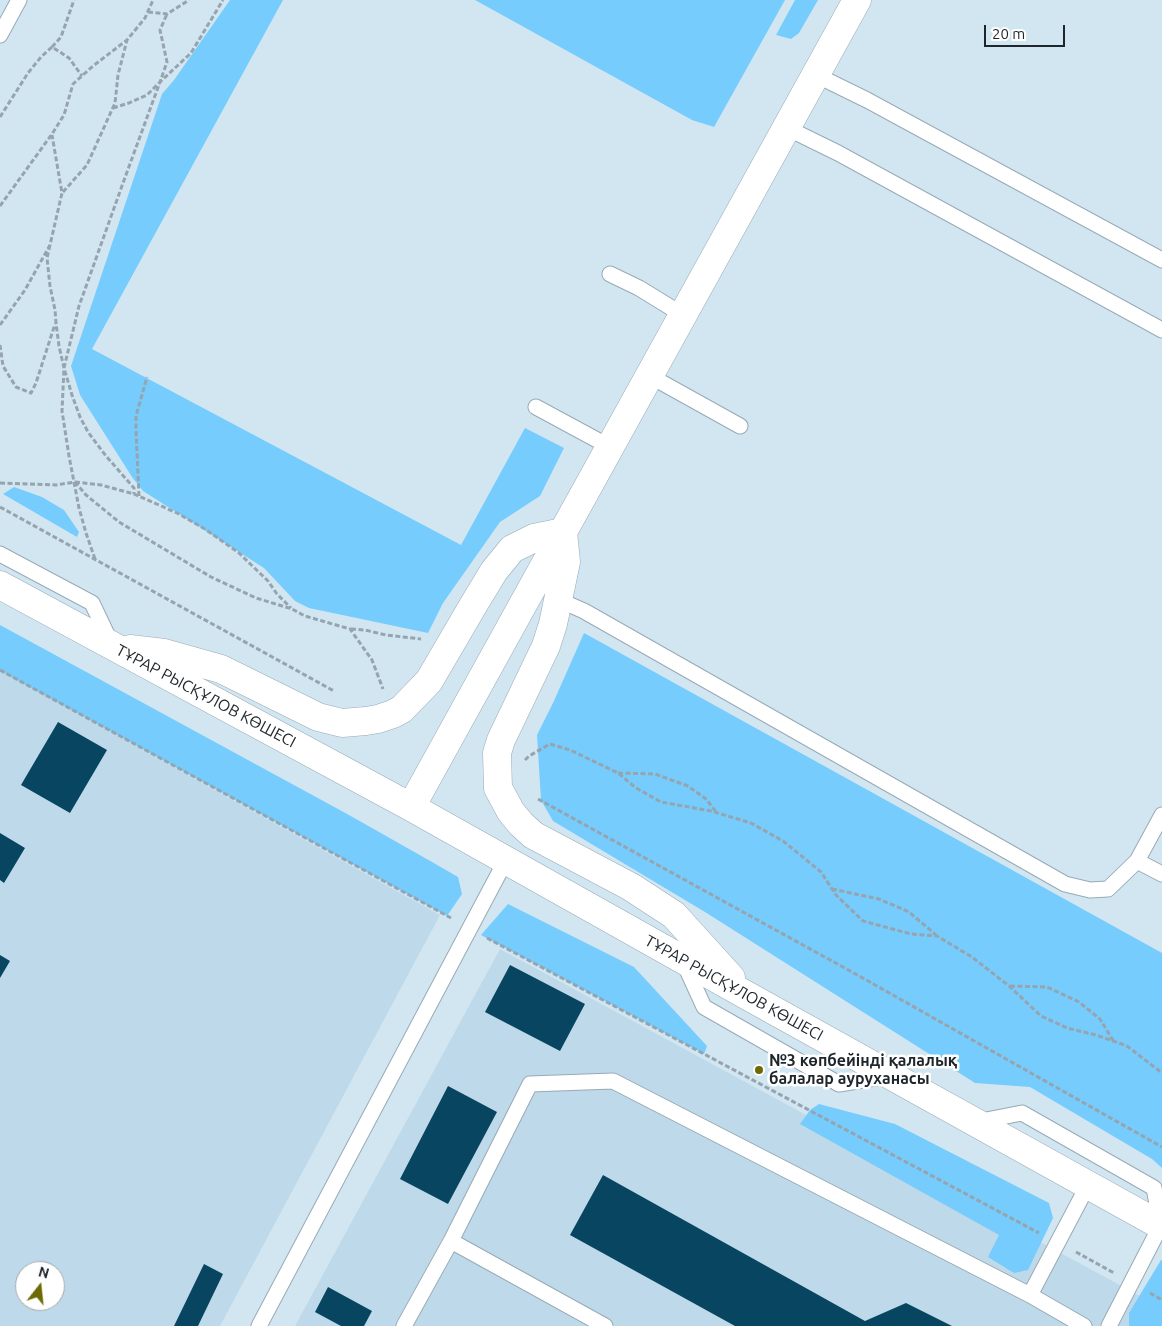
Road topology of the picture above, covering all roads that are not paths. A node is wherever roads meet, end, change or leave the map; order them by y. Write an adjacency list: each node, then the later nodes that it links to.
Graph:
1 (20, 0): 3 (lane)
2 (857, 0): 4 (street)
3 (0, 35)
4 (816, 75): 5 (street); 6 (lane)
5 (787, 128): 8 (street); 9 (lane)
6 (1162, 260)
7 (610, 274): 8 (lane)
8 (683, 315): 10 (street)
9 (1162, 330)
10 (650, 376): 12 (lane); 13 (street)
11 (536, 407): 13 (lane)
12 (740, 426)
13 (610, 447): 14 (street)
14 (563, 532): 17 (street); 19 (street); 20 (street)
15 (0, 554): 19 (lane)
16 (0, 585): 19 (street, ТҰРАР РЫСҚҰЛОВ КӨШЕСІ)
17 (559, 600): 23 (lane); 26 (street)
18 (0, 602): 20 (street, ТҰРАР РЫСҚҰЛОВ КӨШЕСІ)
19 (113, 646): 20 (street, ТҰРАР РЫСҚҰЛОВ КӨШЕСІ)
20 (411, 807): 22 (street, ТҰРАР РЫСҚҰЛОВ КӨШЕСІ)
21 (1162, 815): 23 (lane)
22 (506, 860): 25 (street, ТҰРАР РЫСҚҰЛОВ КӨШЕСІ); 33 (lane)
23 (1136, 860): 24 (lane)
24 (1162, 874)
25 (683, 960): 26 (street, ТҰРАР РЫСҚҰЛОВ КӨШЕСІ); 27 (lane)
26 (746, 995): 27 (street, ТҰРАР РЫСҚҰЛОВ КӨШЕСІ)
27 (890, 1075): 28 (street, ТҰРАР РЫСҚҰЛОВ КӨШЕСІ)
28 (974, 1122): 29 (street, ТҰРАР РЫСҚҰЛОВ КӨШЕСІ); 30 (lane)
29 (1088, 1185): 30 (street, ТҰРАР РЫСҚҰЛОВ КӨШЕСІ); 32 (lane)
30 (1161, 1226): 37 (lane)
31 (452, 1241): 32 (lane); 34 (lane); 35 (lane)
32 (1030, 1295): 36 (lane)
33 (259, 1326)
34 (404, 1326)
35 (605, 1326)
36 (1084, 1326)
37 (1109, 1326)

